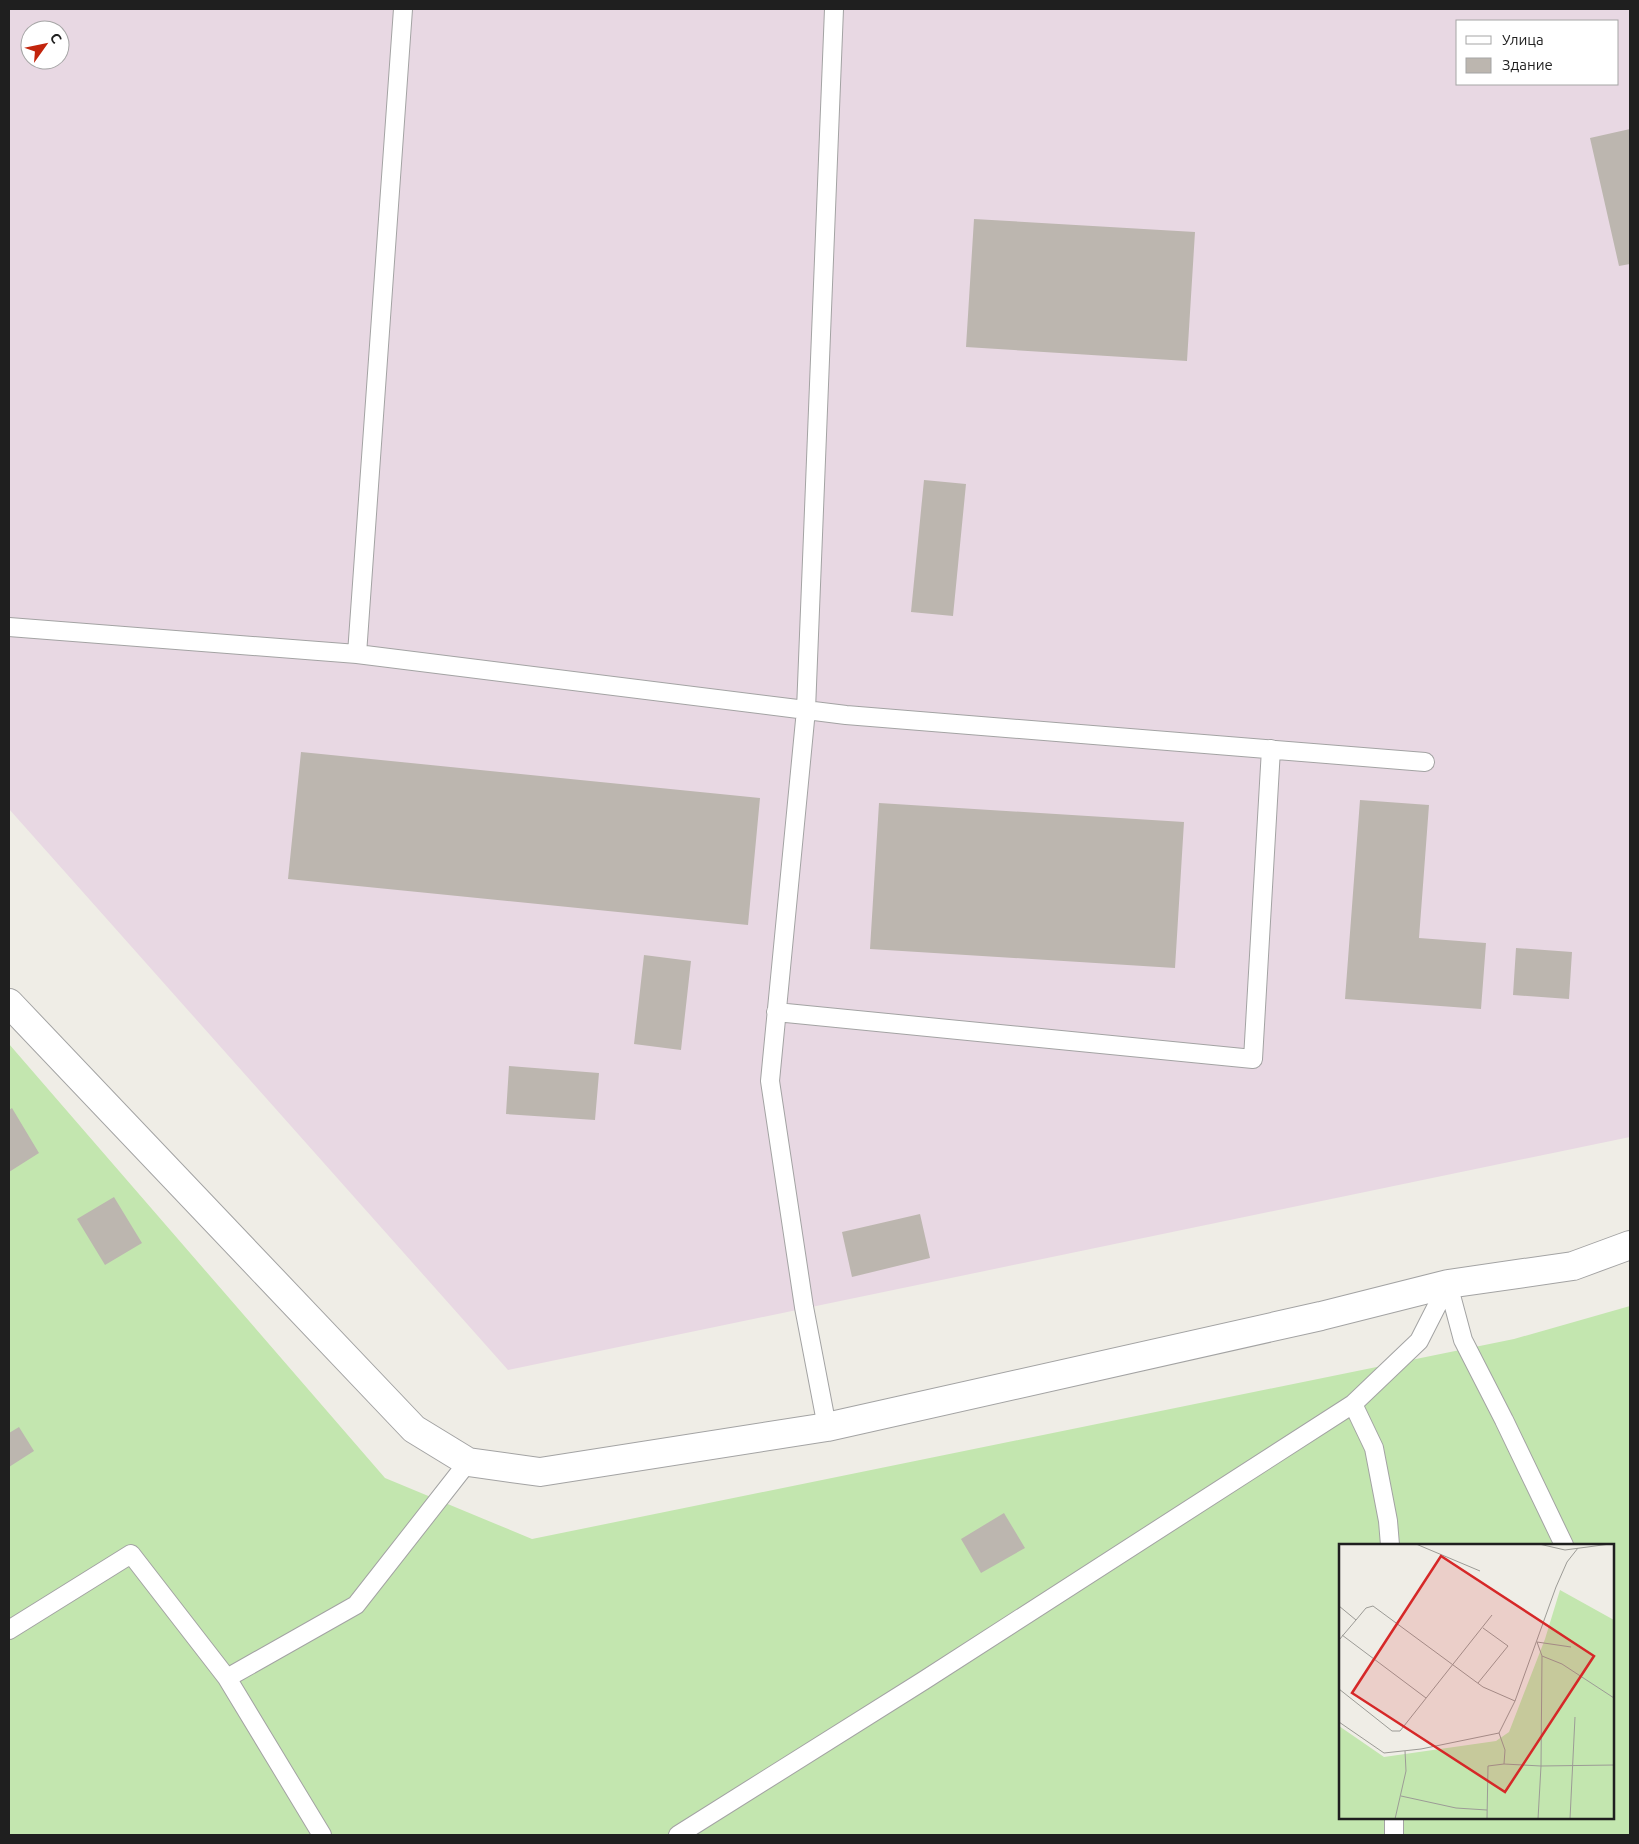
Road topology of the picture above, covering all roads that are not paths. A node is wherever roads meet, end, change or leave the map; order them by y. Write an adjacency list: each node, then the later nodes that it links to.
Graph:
1 (404, 9): 4 (lane)
2 (834, 9): 5 (lane)
3 (9, 627): 4 (lane)
4 (357, 654): 5 (lane)
5 (806, 710): 6 (lane); 9 (lane)
6 (1271, 749): 7 (lane); 9 (lane)
7 (1424, 762)
8 (9, 1003): 14 (street)
9 (776, 1012): 13 (lane)
10 (1630, 1245): 11 (street)
11 (1448, 1284): 12 (lane); 13 (street); 16 (lane)
12 (1353, 1404): 15 (lane); 21 (lane)
13 (827, 1427): 14 (street)
14 (468, 1462): 18 (lane)
15 (1390, 1544)
16 (1564, 1544)
17 (9, 1630): 18 (lane)
18 (227, 1678): 20 (lane)
19 (1394, 1819): 22 (lane)
20 (322, 1835)
21 (678, 1835)
22 (1394, 1835)

